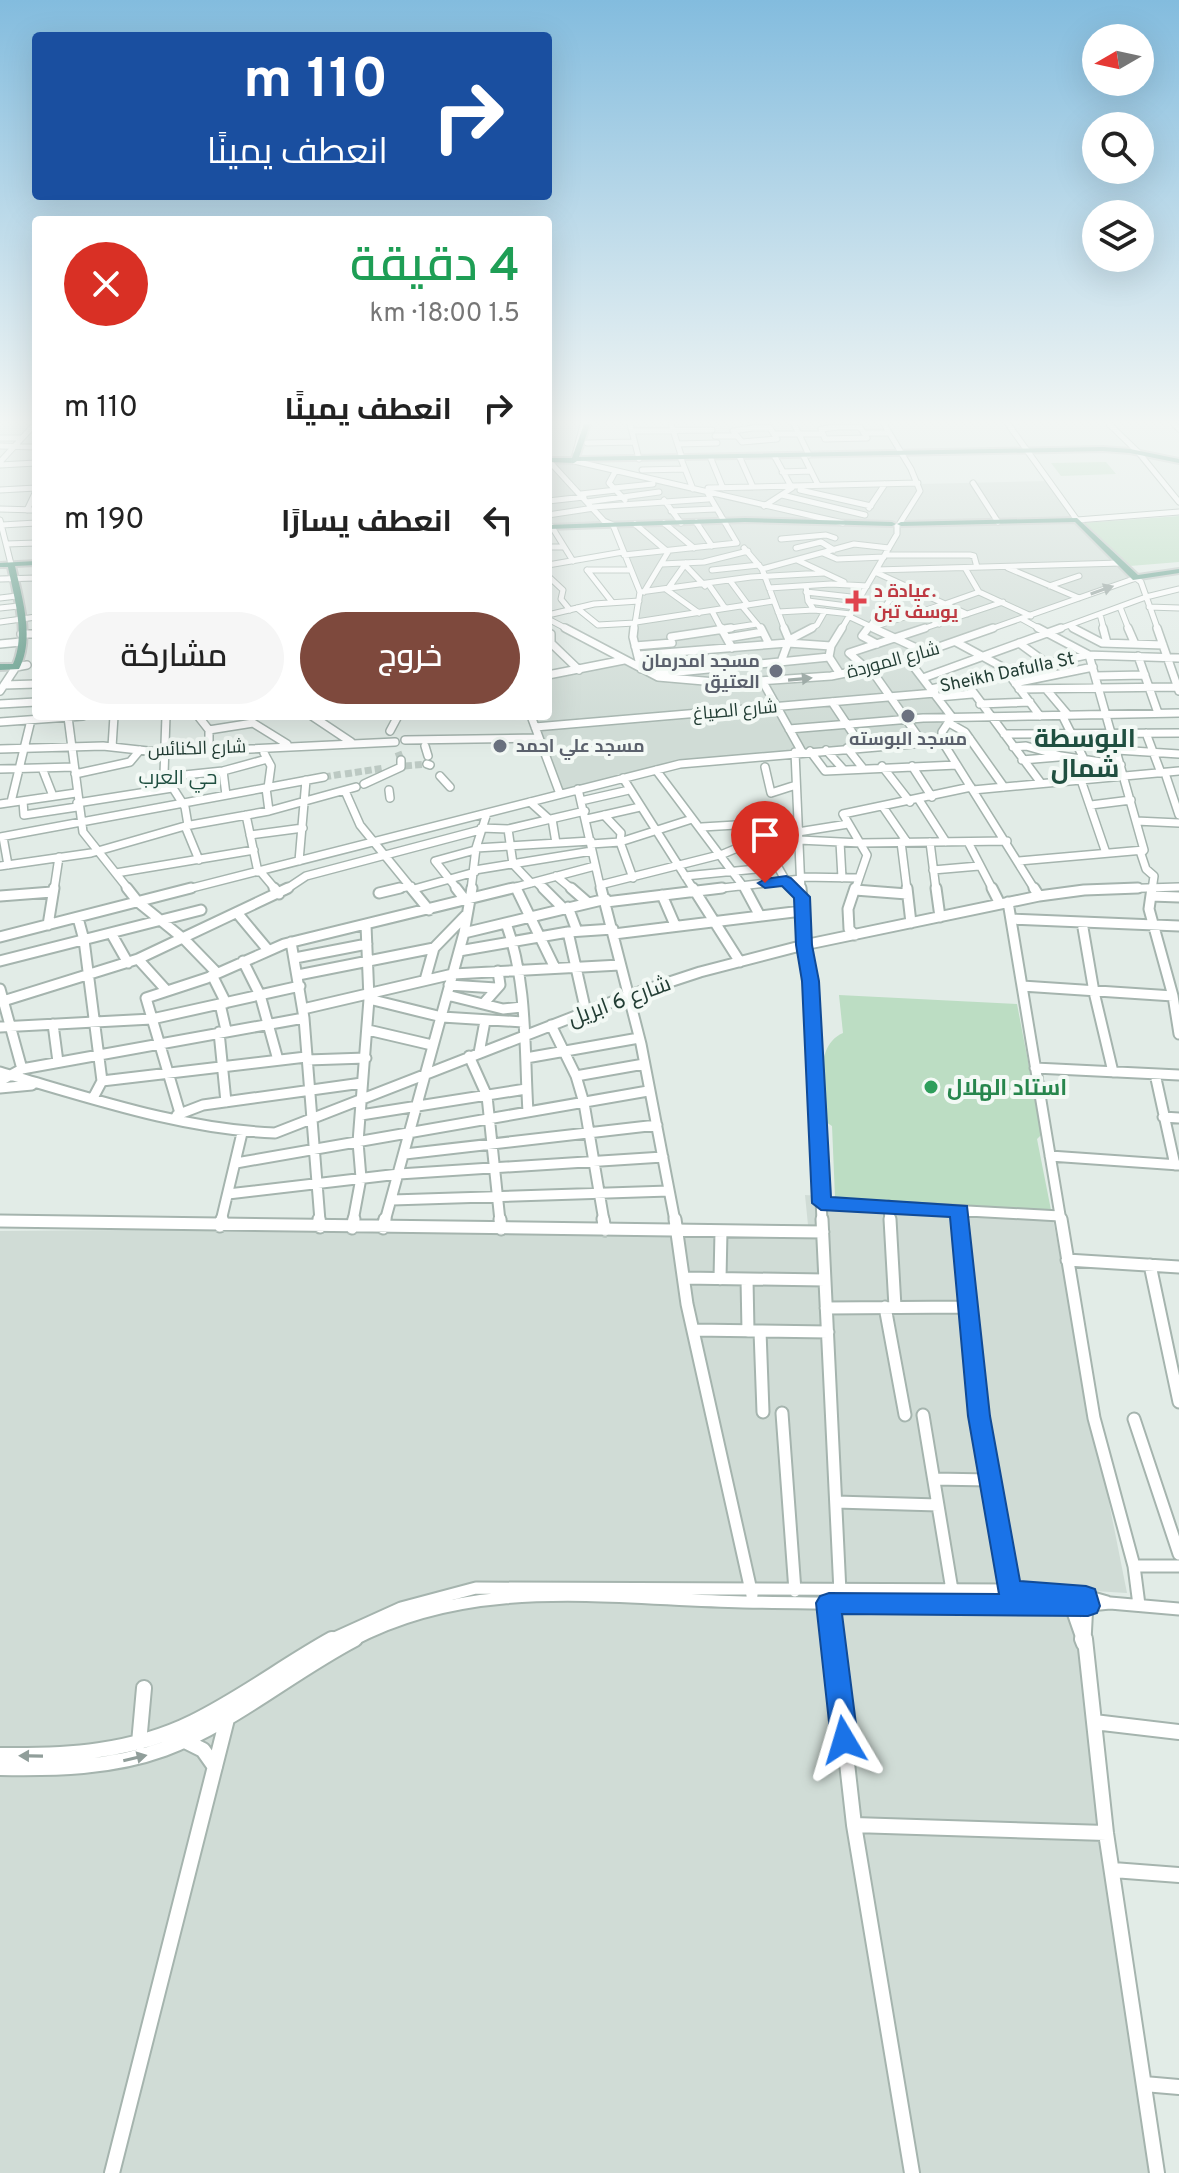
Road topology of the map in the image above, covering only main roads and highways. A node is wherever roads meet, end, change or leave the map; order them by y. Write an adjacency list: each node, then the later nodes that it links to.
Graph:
1 (582, 525): 3 (main road)
2 (1082, 525): 7 (main road)
3 (552, 527)
4 (32, 563): 5 (main road)
5 (11, 564): 6 (main road); 8 (main road)
6 (0, 565)
7 (1179, 570)
8 (0, 666)

